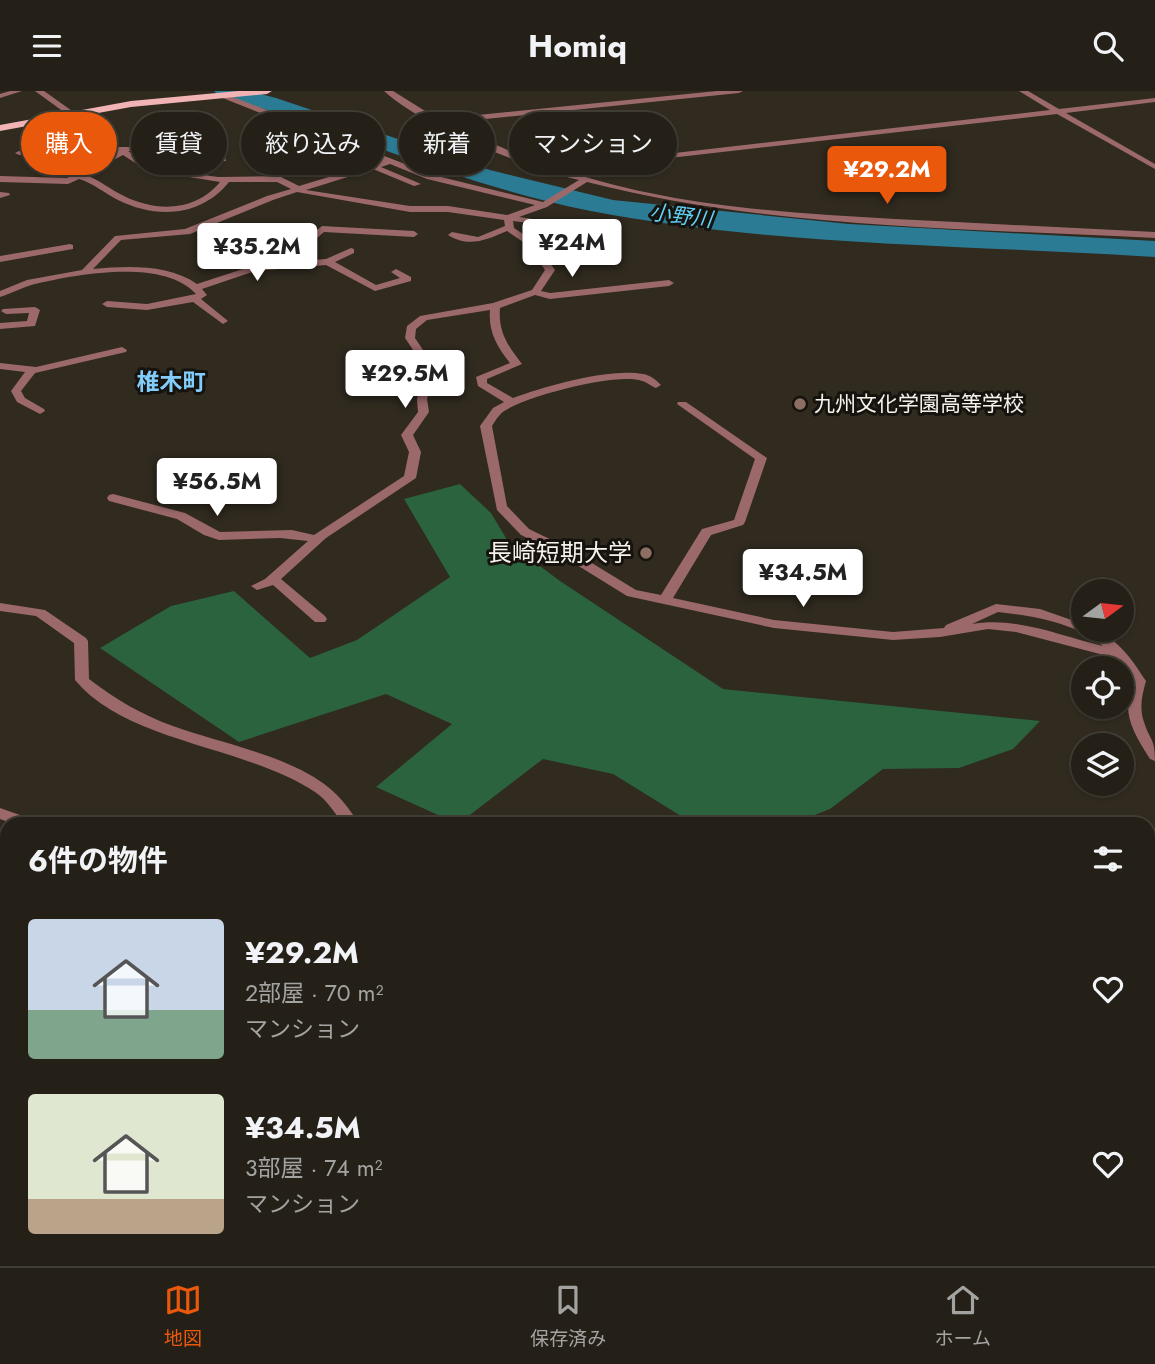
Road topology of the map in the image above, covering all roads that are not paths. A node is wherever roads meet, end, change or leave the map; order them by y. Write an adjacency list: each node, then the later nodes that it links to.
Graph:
1 (18, 91): 8 (street)
2 (39, 91): 11 (street)
3 (267, 91): 7 (main road)
4 (388, 91): 13 (street)
5 (739, 91): 14 (street)
6 (1023, 91): 10 (street)
7 (223, 95): 12 (main road); 24 (street)
8 (0, 96)
9 (1155, 100): 10 (street)
10 (1058, 111): 22 (street); 26 (street)
11 (70, 112)
12 (79, 112)
13 (422, 112)
14 (495, 115)
15 (21, 124): 16 (main road)
16 (0, 128)
17 (125, 136): 18 (street)
18 (117, 141)
19 (117, 150): 20 (street)
20 (123, 152): 21 (street); 23 (street)
21 (117, 155)
22 (677, 155)
23 (131, 157)
24 (391, 161): 25 (street); 38 (street)
25 (385, 163)
26 (1155, 167)
27 (385, 171): 36 (street)
28 (79, 175): 33 (street)
29 (84, 175): 34 (street)
30 (190, 175): 34 (street)
31 (344, 175): 37 (street)
32 (563, 175): 35 (street)
33 (0, 179)
34 (226, 180): 37 (street)
35 (583, 181): 38 (street); 43 (street)
36 (417, 184)
37 (299, 189): 40 (street); 52 (street)
38 (545, 204): 40 (street)
39 (549, 224): 40 (street)
40 (510, 225): 42 (street); 46 (street); 56 (street)
41 (414, 234): 50 (street)
42 (452, 235)
43 (1155, 235)
44 (264, 244): 51 (street)
45 (71, 247): 48 (street)
46 (454, 249)
47 (351, 251): 49 (street)
48 (0, 259)
49 (328, 262): 50 (street); 53 (street)
50 (280, 265): 51 (street)
51 (251, 268): 55 (street)
52 (85, 272): 55 (street); 57 (street)
53 (396, 272)
54 (669, 283): 56 (street)
55 (198, 287): 58 (street)
56 (535, 292): 60 (street)
57 (0, 294)
58 (195, 299): 59 (street); 62 (street)
59 (107, 304)
60 (495, 306): 68 (street); 72 (street)
61 (6, 311): 63 (street)
62 (223, 321)
63 (0, 326)
64 (122, 350): 66 (street)
65 (0, 366): 66 (street)
66 (32, 370): 70 (street)
67 (656, 385): 68 (street)
68 (512, 402): 75 (street)
69 (682, 404): 75 (street)
70 (40, 411)
71 (113, 498): 72 (street)
72 (316, 540): 73 (street)
73 (274, 579): 74 (street); 77 (street)
74 (257, 586)
75 (665, 600): 79 (street)
76 (0, 607): 83 (street)
77 (320, 619)
78 (1071, 624): 79 (street)
79 (940, 633): 81 (street)
80 (1106, 642): 81 (street)
81 (1116, 654): 82 (street)
82 (1155, 757)
83 (345, 817)

